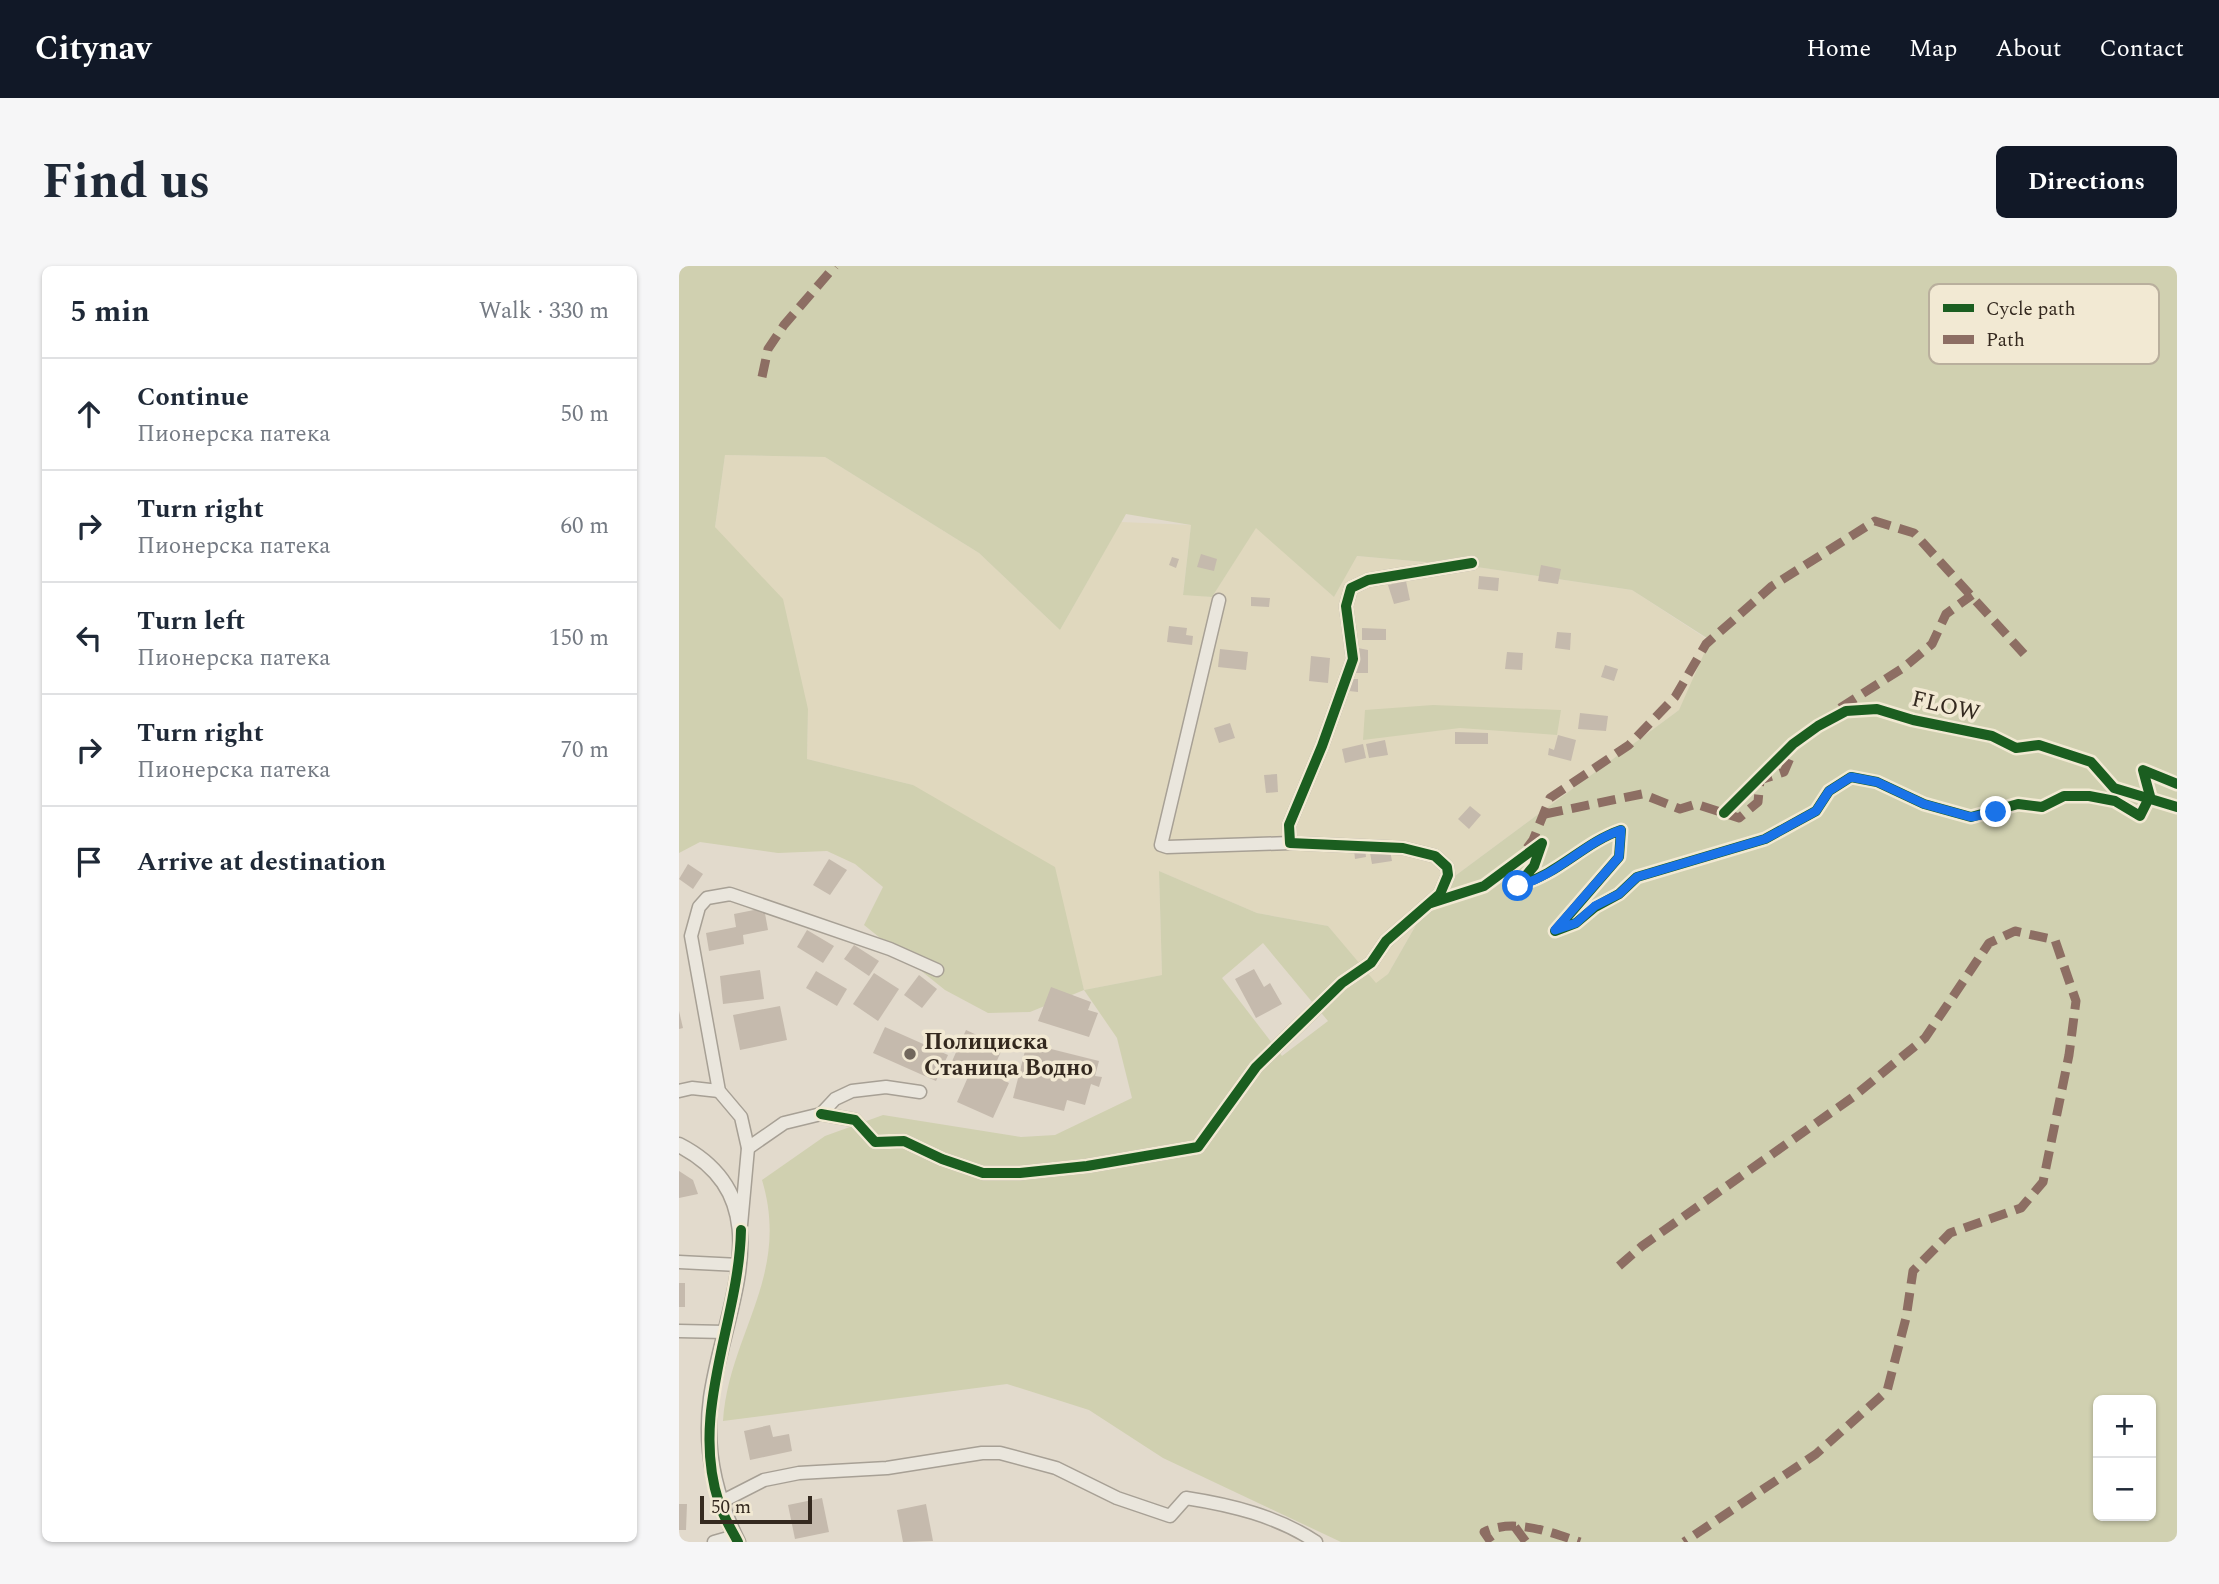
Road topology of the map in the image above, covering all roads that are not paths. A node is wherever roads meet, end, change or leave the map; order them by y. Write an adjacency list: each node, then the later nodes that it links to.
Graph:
1 (1472, 563): 3 (street)
2 (1219, 600): 3 (street)
3 (1290, 843): 8 (street)
4 (937, 970): 6 (street)
5 (679, 1091): 6 (street)
6 (719, 1091): 10 (street)
7 (920, 1093): 8 (street)
8 (821, 1114): 10 (street)
9 (679, 1145): 11 (street)
10 (748, 1148): 11 (street)
11 (741, 1230): 13 (street)
12 (679, 1262): 13 (street)
13 (739, 1265): 15 (street)
14 (679, 1331): 15 (street)
15 (725, 1332): 16 (street)
16 (719, 1503): 17 (street); 19 (street)
17 (736, 1539): 18 (street)
18 (714, 1542)
19 (1316, 1542)

